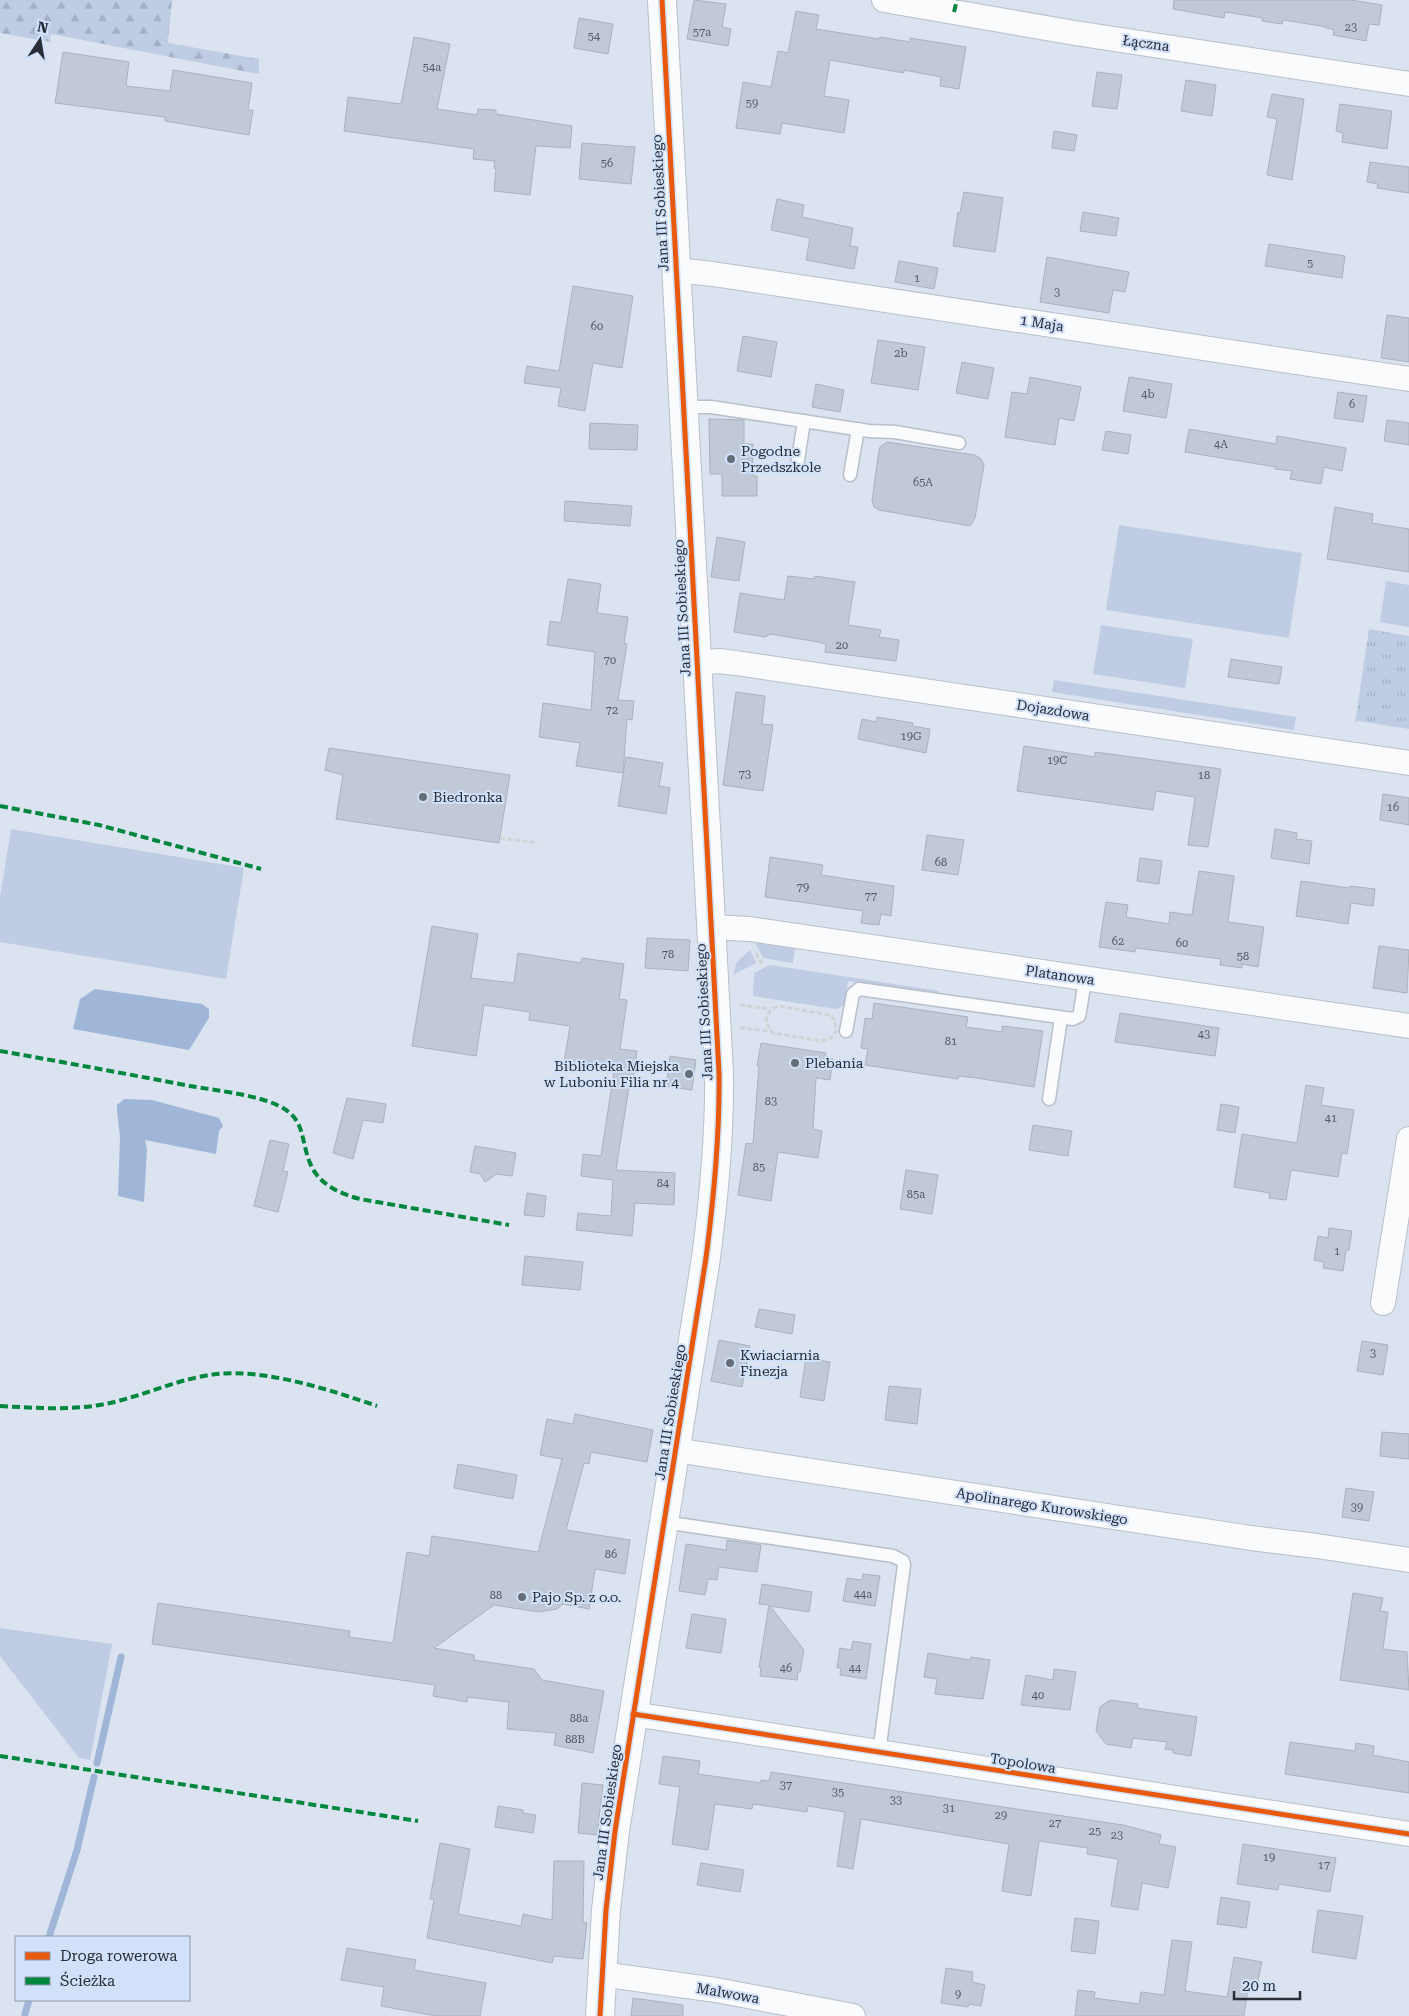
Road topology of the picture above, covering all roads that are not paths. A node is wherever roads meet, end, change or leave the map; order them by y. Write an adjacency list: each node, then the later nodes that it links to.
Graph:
1 (662, 0): 4 (street, Jana III Sobieskiego)
2 (884, 0): 3 (street, Łączna)
3 (1409, 84)
4 (675, 270): 5 (street, 1 Maja); 6 (street, Jana III Sobieskiego)
5 (1409, 379)
6 (683, 407): 7 (lane); 12 (street, Jana III Sobieskiego)
7 (804, 421): 8 (lane); 10 (lane)
8 (858, 429): 9 (lane); 11 (lane)
9 (958, 443)
10 (797, 466)
11 (850, 475)
12 (697, 663): 13 (street, Dojazdowa); 14 (street, Jana III Sobieskiego)
13 (1409, 763)
14 (711, 927): 15 (street, Platanowa); 22 (street, Jana III Sobieskiego)
15 (1085, 979): 16 (lane); 17 (street, Platanowa)
16 (1061, 1018): 18 (lane); 19 (lane)
17 (1409, 1026)
18 (846, 1032)
19 (1049, 1099)
20 (1409, 1139): 21 (street)
21 (1383, 1303)
22 (675, 1450): 23 (street, Jana III Sobieskiego); 24 (street, Apolinarego Kurowskiego)
23 (664, 1522): 25 (street, Jana III Sobieskiego); 26 (lane)
24 (1409, 1560)
25 (633, 1714): 26 (street, Topolowa); 28 (street, Jana III Sobieskiego)
26 (879, 1753): 27 (street, Topolowa)
27 (1409, 1834)
28 (602, 1974): 29 (street, Jana III Sobieskiego); 30 (street, Malwowa)
29 (600, 2016)
30 (853, 2016)

